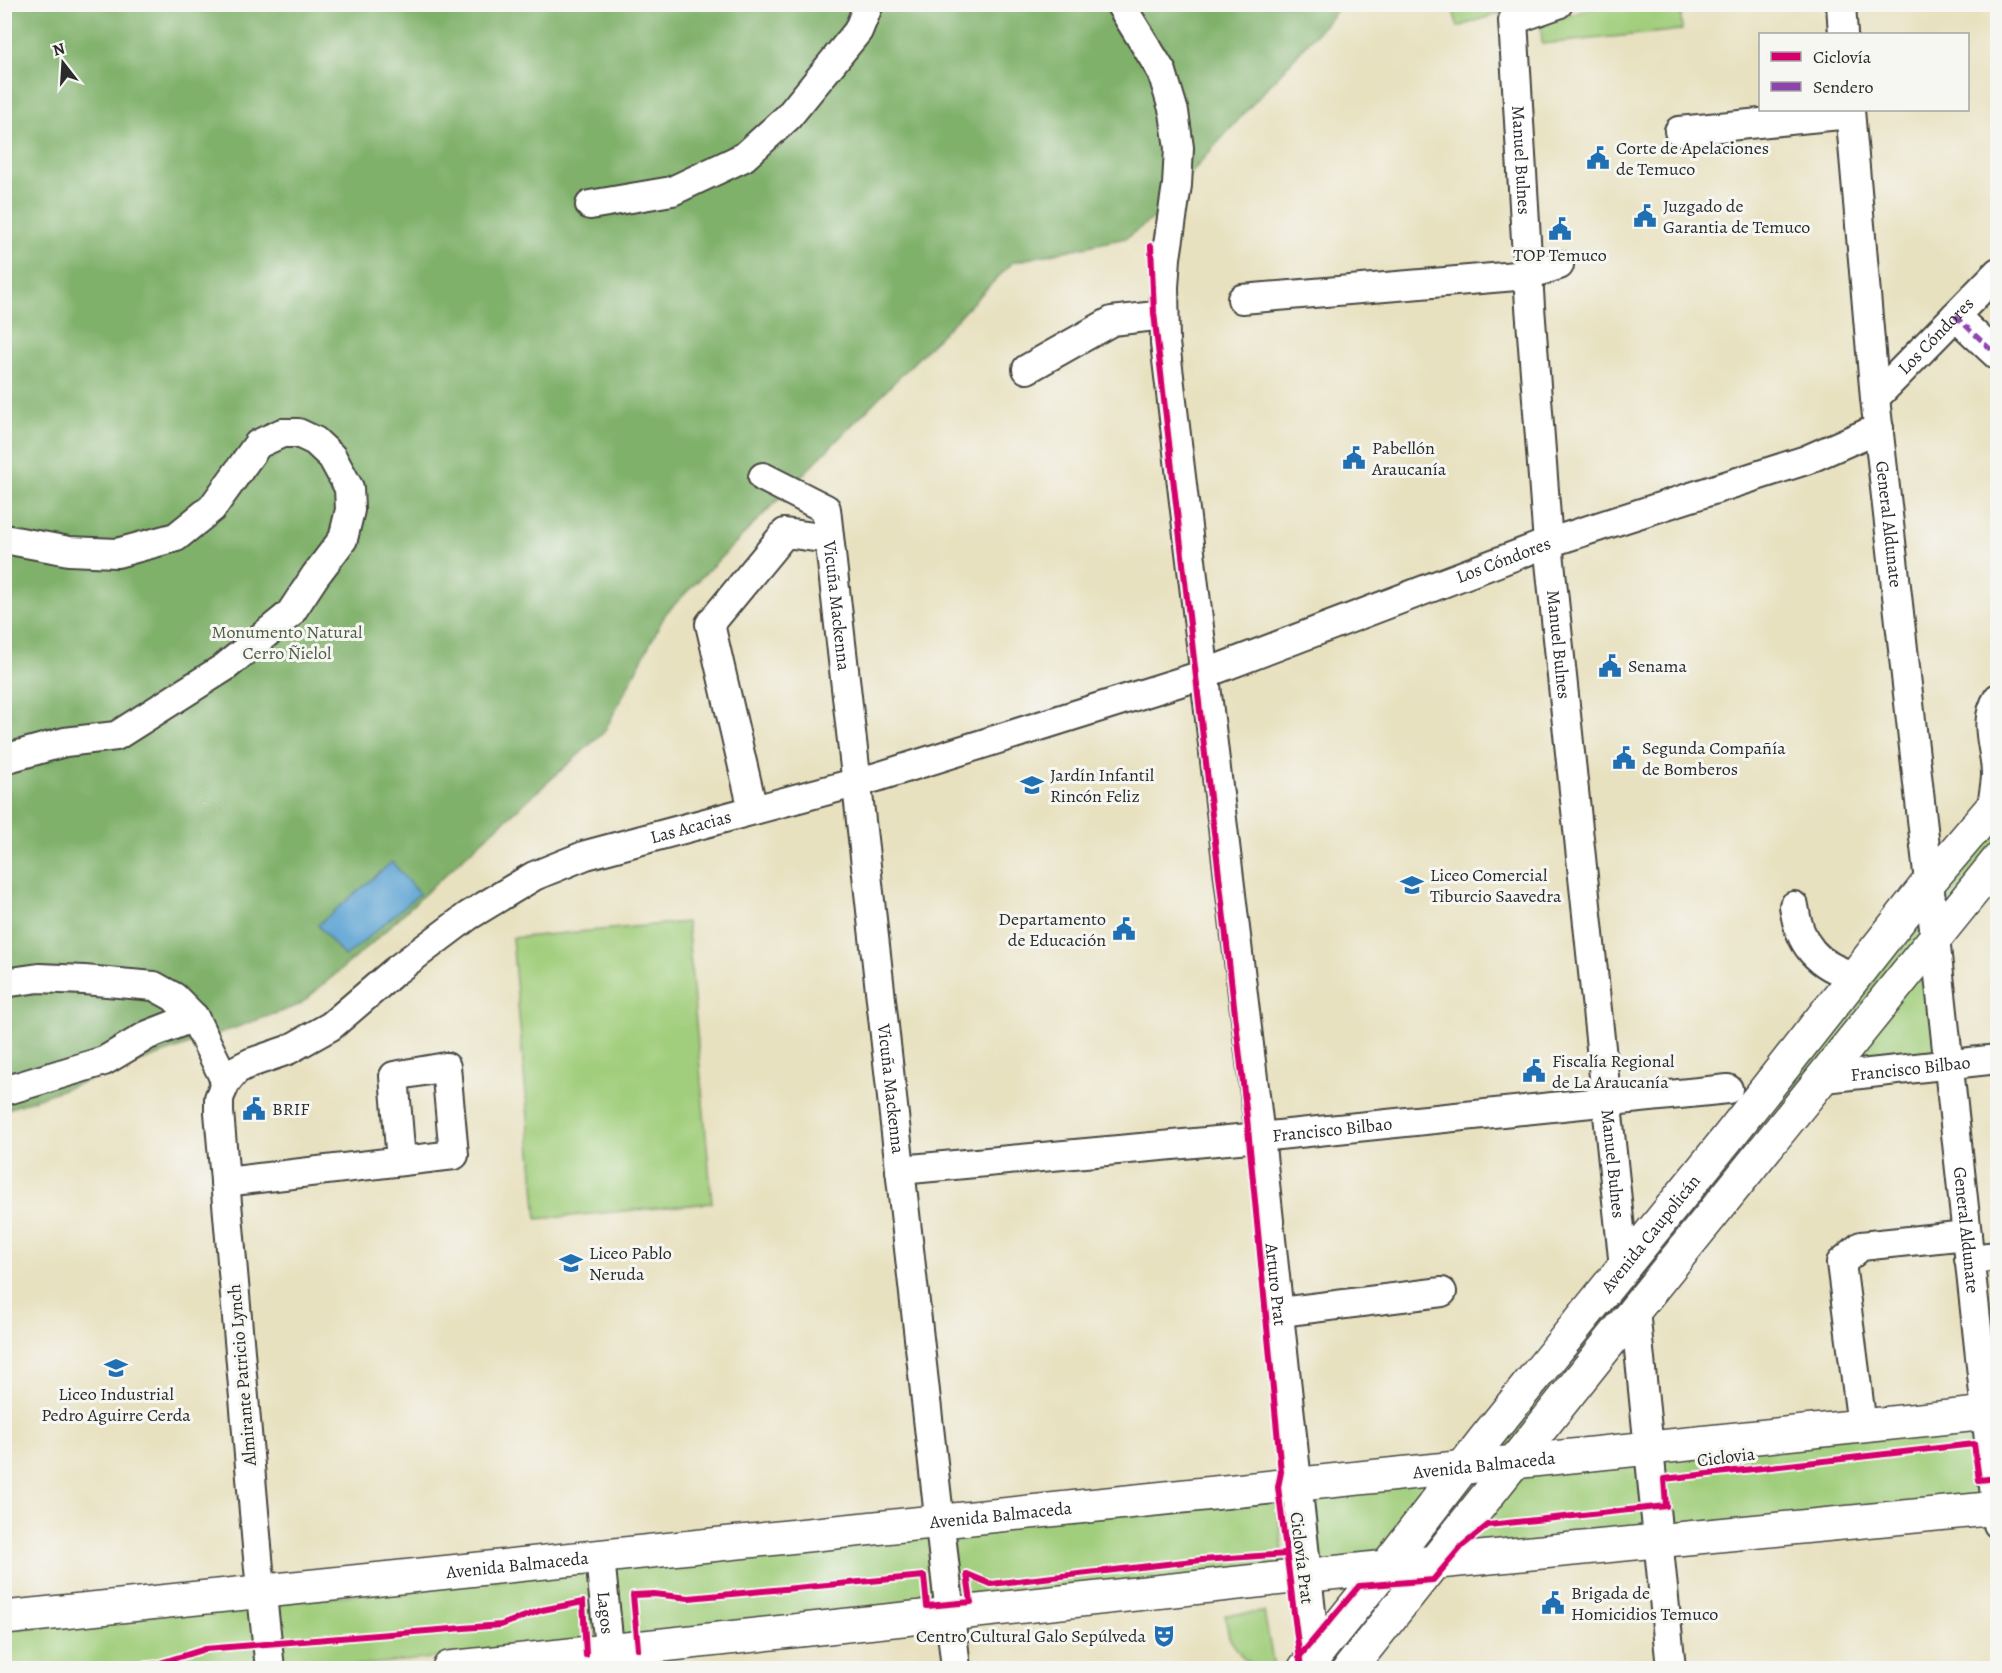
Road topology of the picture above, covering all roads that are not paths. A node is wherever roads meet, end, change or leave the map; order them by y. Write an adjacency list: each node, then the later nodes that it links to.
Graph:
1 (869, 4): 8 (street)
2 (1120, 4): 13 (street, Arturo Prat)
3 (1558, 4): 11 (street, Manuel Bulnes)
4 (1840, 4): 5 (street)
5 (1843, 33)
6 (1850, 112): 7 (street); 17 (street, General Aldunate)
7 (1679, 131)
8 (590, 205)
9 (1560, 264): 11 (street)
10 (1998, 272): 14 (street, Los Cóndores)
11 (1528, 275): 12 (street); 22 (street, Manuel Bulnes)
12 (1242, 299)
13 (1164, 315): 16 (street); 23 (street, Arturo Prat)
14 (1955, 316): 15 (street); 17 (street, Los Cóndores)
15 (1998, 356)
16 (1027, 369)
17 (1875, 398): 18 (street, General Aldunate)
18 (1880, 440): 22 (street, Los Cóndores); 30 (street, General Aldunate)
19 (763, 477): 21 (street, Vicuña Mackenna)
20 (4, 539): 25 (street)
21 (829, 539): 26 (street, Vicuña Mackenna); 28 (street)
22 (1548, 543): 23 (street, Los Cóndores); 43 (street, Manuel Bulnes)
23 (1206, 673): 26 (street, Las Acacias); 44 (street, Arturo Prat)
24 (1998, 698): 27 (street)
25 (4, 759)
26 (856, 783): 28 (street, Las Acacias); 46 (street, Vicuña Mackenna)
27 (1995, 804): 30 (main road, Avenida Caupolicán)
28 (753, 810): 40 (street, Las Acacias)
29 (1998, 860): 33 (main road, Avenida Caupolicán)
30 (1929, 882): 32 (main road, Avenida Caupolicán); 33 (street, General Aldunate)
31 (1794, 906): 34 (street)
32 (1903, 915): 33 (street); 34 (main road, Avenida Caupolicán)
33 (1935, 939): 38 (street, General Aldunate); 39 (main road, Avenida Caupolicán)
34 (1855, 976): 48 (main road, Avenida Caupolicán)
35 (4, 983): 36 (street)
36 (194, 1017): 40 (street); 42 (street)
37 (1998, 1059): 38 (street, Francisco Bilbao)
38 (1948, 1065): 39 (street, Francisco Bilbao); 49 (street, General Aldunate)
39 (1824, 1078): 53 (main road, Avenida Caupolicán)
40 (226, 1082): 47 (street, Almirante Patricio Lynch)
41 (1728, 1089): 43 (street, Francisco Bilbao)
42 (4, 1090)
43 (1608, 1100): 44 (street, Francisco Bilbao); 51 (street, Manuel Bulnes)
44 (1260, 1137): 46 (street, Francisco Bilbao); 54 (street, Arturo Prat)
45 (401, 1161): 47 (street)
46 (900, 1170): 62 (street, Vicuña Mackenna)
47 (225, 1182): 68 (street, Almirante Patricio Lynch)
48 (1647, 1238): 51 (main road, Avenida Caupolicán); 53 (main road)
49 (1968, 1247): 50 (street); 55 (street, General Aldunate); 56 (street)
50 (1998, 1256)
51 (1624, 1267): 59 (main road, Avenida Caupolicán)
52 (1442, 1292): 54 (street)
53 (1635, 1310): 57 (street); 58 (main road, Avenida Caupolicán)
54 (1280, 1312): 60 (street, Arturo Prat)
55 (1992, 1412): 56 (main road, Avenida Balmaceda); 61 (street, General Aldunate)
56 (1862, 1426): 57 (main road, Avenida Balmaceda)
57 (1649, 1449): 58 (main road, Avenida Balmaceda); 63 (street)
58 (1516, 1461): 59 (main road, Avenida Balmaceda); 65 (main road, Avenida Caupolicán)
59 (1464, 1466): 60 (main road, Avenida Balmaceda); 66 (main road, Avenida Caupolicán)
60 (1298, 1485): 62 (main road, Avenida Balmaceda); 67 (street, Arturo Prat)
61 (1997, 1513): 63 (main road)
62 (940, 1522): 64 (main road, Avenida Balmaceda); 69 (street, Vicuña Mackenna)
63 (1658, 1542): 65 (main road); 77 (street)
64 (600, 1557): 68 (main road, Avenida Balmaceda); 71 (street, Lagos)
65 (1431, 1564): 66 (main road); 76 (main road, Avenida Caupolicán)
66 (1386, 1568): 67 (main road); 72 (main road, Avenida Caupolicán)
67 (1307, 1576): 69 (main road); 72 (street, Arturo Prat)
68 (262, 1592): 70 (main road, Avenida Balmaceda); 73 (street, Almirante Patricio Lynch)
69 (951, 1616): 71 (main road); 75 (street, Vicuña Mackenna)
70 (4, 1618)
71 (610, 1660): 74 (main road)
72 (1313, 1664)
73 (270, 1668)
74 (449, 1668)
75 (956, 1668)
76 (1350, 1668)
77 (1671, 1668)

